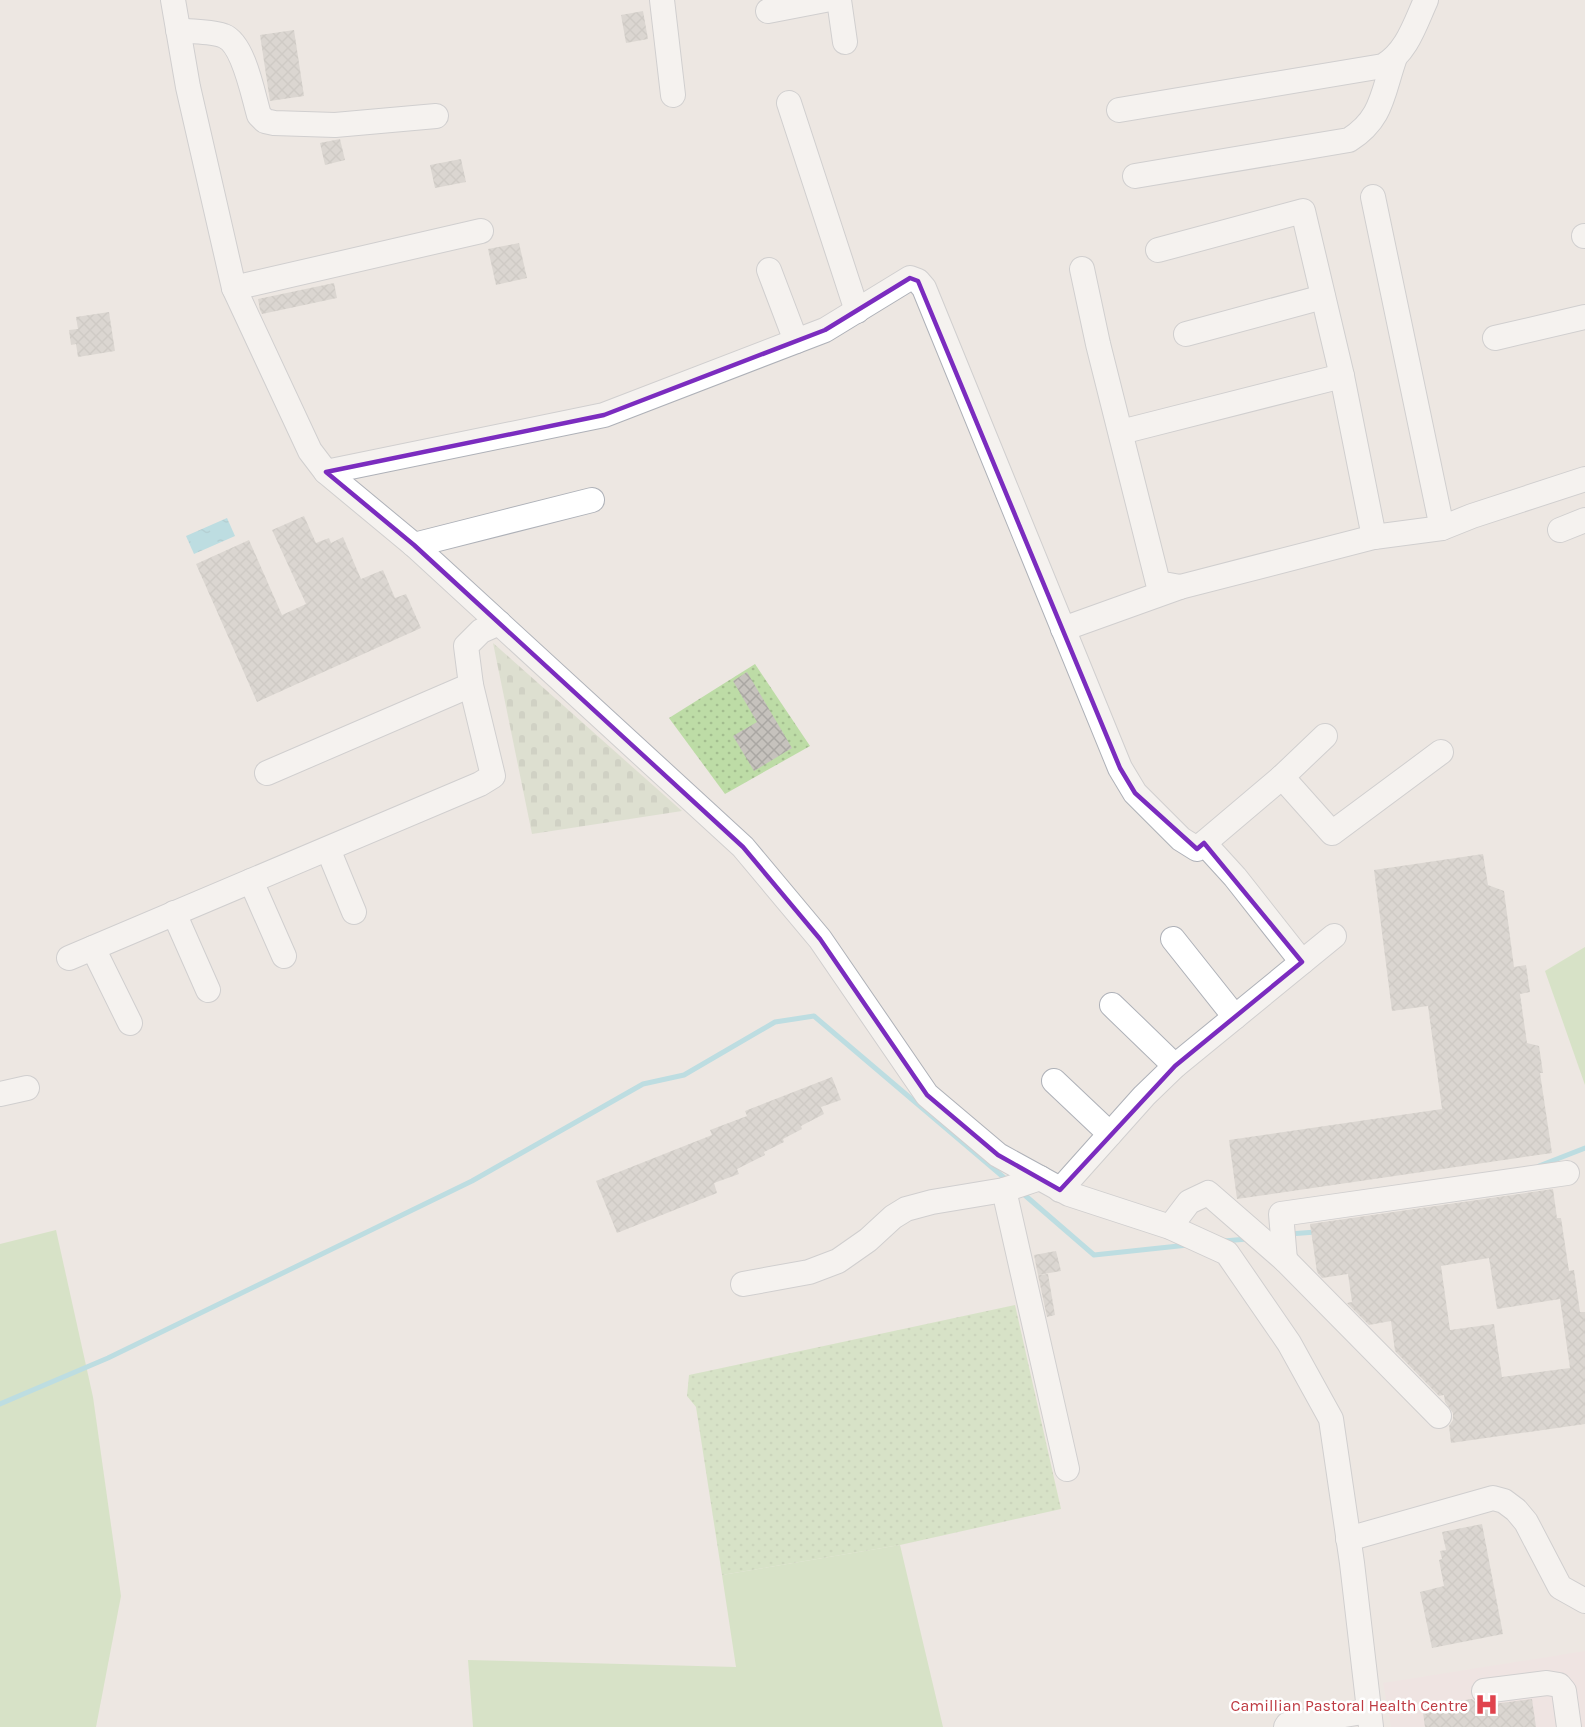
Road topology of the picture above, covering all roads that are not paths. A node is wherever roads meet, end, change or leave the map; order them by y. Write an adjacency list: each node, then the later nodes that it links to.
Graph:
1 (173, 0): 7 (street)
2 (662, 0): 10 (street)
3 (825, 0): 6 (street)
4 (839, 0): 8 (street)
5 (1426, 0): 9 (street)
6 (768, 11)
7 (178, 30): 13 (street); 20 (street)
8 (845, 42)
9 (1394, 60): 12 (street); 14 (street)
10 (673, 95)
11 (789, 103): 22 (street)
12 (1119, 110)
13 (436, 116)
14 (1135, 176)
15 (1373, 197): 33 (street)
16 (481, 231): 20 (street)
17 (1158, 250): 21 (street)
18 (1082, 269): 28 (street)
19 (769, 270): 26 (street)
20 (234, 288): 29 (street)
21 (1323, 297): 24 (street); 27 (street)
22 (857, 311): 26 (street); 39 (street)
23 (1585, 317): 25 (street)
24 (1186, 334)
25 (1495, 338)
26 (796, 341): 29 (street)
27 (1342, 376): 28 (street); 35 (street)
28 (1121, 432): 37 (street)
29 (326, 472): 36 (street)
30 (1585, 479): 33 (street)
31 (592, 500): 36 (street)
32 (1585, 520): 34 (street)
33 (1442, 528): 35 (street)
34 (1560, 530)
35 (1374, 537): 37 (street)
36 (414, 545): 38 (street)
37 (1180, 587): 39 (street)
38 (499, 622): 40 (street); 66 (street)
39 (1064, 629): 45 (street)
40 (471, 685): 43 (street); 46 (street)
41 (1325, 736): 44 (street)
42 (1441, 752): 44 (street)
43 (267, 773)
44 (1282, 777): 45 (street)
45 (1204, 843): 55 (street)
46 (328, 849): 47 (street); 48 (street)
47 (251, 881): 49 (street); 53 (street)
48 (354, 912)
49 (174, 913): 52 (street); 56 (street)
50 (1334, 936): 55 (street)
51 (1173, 939): 58 (street)
52 (93, 948): 54 (street); 59 (street)
53 (284, 956)
54 (69, 958)
55 (1302, 962): 58 (street)
56 (208, 990)
57 (1112, 1005): 60 (street)
58 (1235, 1017): 60 (street)
59 (130, 1023)
60 (1175, 1066): 64 (street)
61 (1054, 1081): 64 (street)
62 (27, 1088): 63 (street)
63 (0, 1094)
64 (1110, 1134): 66 (street)
65 (1567, 1173): 69 (street)
66 (1050, 1184): 67 (street); 68 (street)
67 (1004, 1190): 70 (street); 72 (street)
68 (1170, 1227): 69 (street); 73 (street)
69 (1285, 1260): 71 (street)
70 (743, 1284)
71 (1438, 1416)
72 (1066, 1469)
73 (1348, 1539): 74 (street); 76 (street)
74 (1585, 1601)
75 (1484, 1691): 78 (street)
76 (1370, 1719): 77 (street)
77 (1286, 1727)
78 (1569, 1727)

